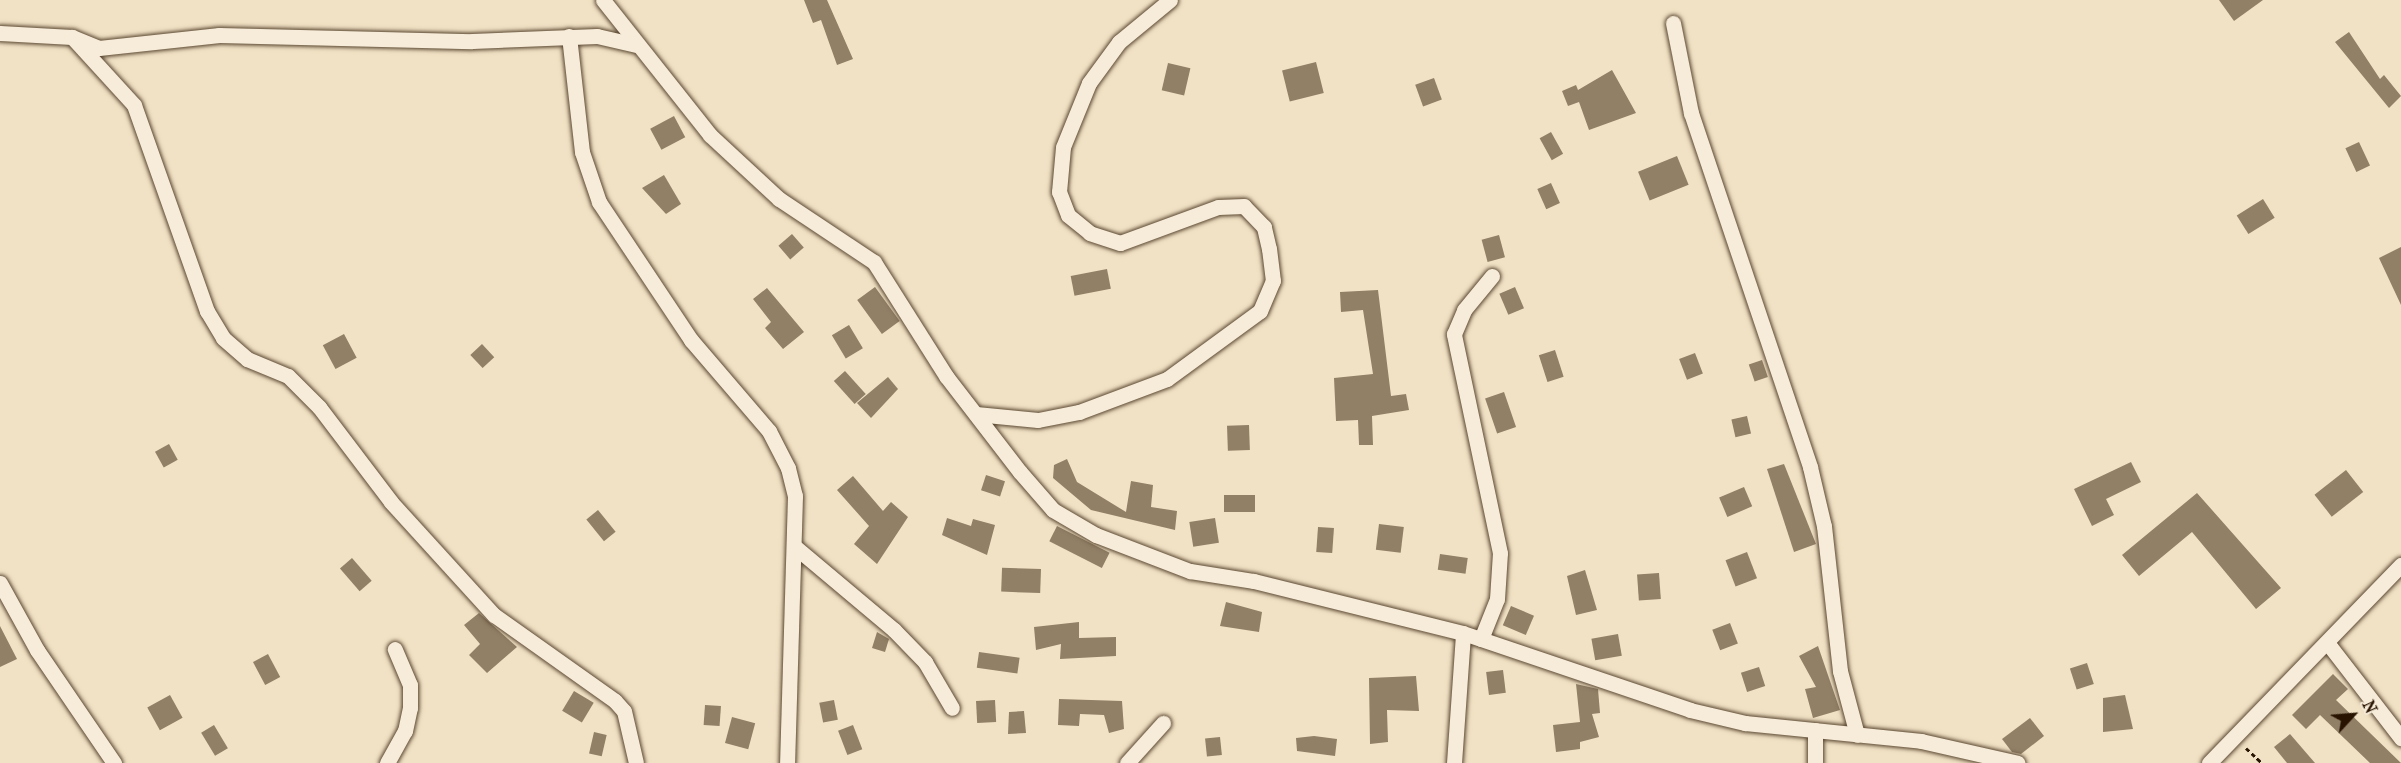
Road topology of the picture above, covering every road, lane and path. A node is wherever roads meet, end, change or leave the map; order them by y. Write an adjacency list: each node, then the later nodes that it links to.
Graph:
1 (603, 0): 7 (street)
2 (1170, 0): 9 (street)
3 (1673, 23): 20 (street)
4 (0, 33): 6 (street)
5 (569, 36): 6 (street); 7 (street); 10 (street)
6 (72, 37): 25 (street)
7 (635, 45): 9 (street)
8 (1492, 276): 14 (street)
9 (976, 414): 13 (street)
10 (794, 546): 17 (street); 26 (street)
11 (2401, 565): 15 (street)
12 (0, 583): 23 (street)
13 (1463, 633): 14 (street); 28 (street)
14 (1481, 639): 19 (street)
15 (2329, 645): 21 (street); 22 (street)
16 (395, 649): 24 (street)
17 (952, 708)
18 (1163, 723): 27 (street)
19 (1815, 730): 20 (street); 29 (street)
20 (1857, 735): 30 (street)
21 (2401, 738)
22 (2237, 739): 31 (street); 32 (path)
23 (114, 763)
24 (387, 763)
25 (636, 763)
26 (788, 763)
27 (1127, 763)
28 (1454, 763)
29 (1815, 763)
30 (2018, 763)
31 (2209, 763)
32 (2262, 763)

